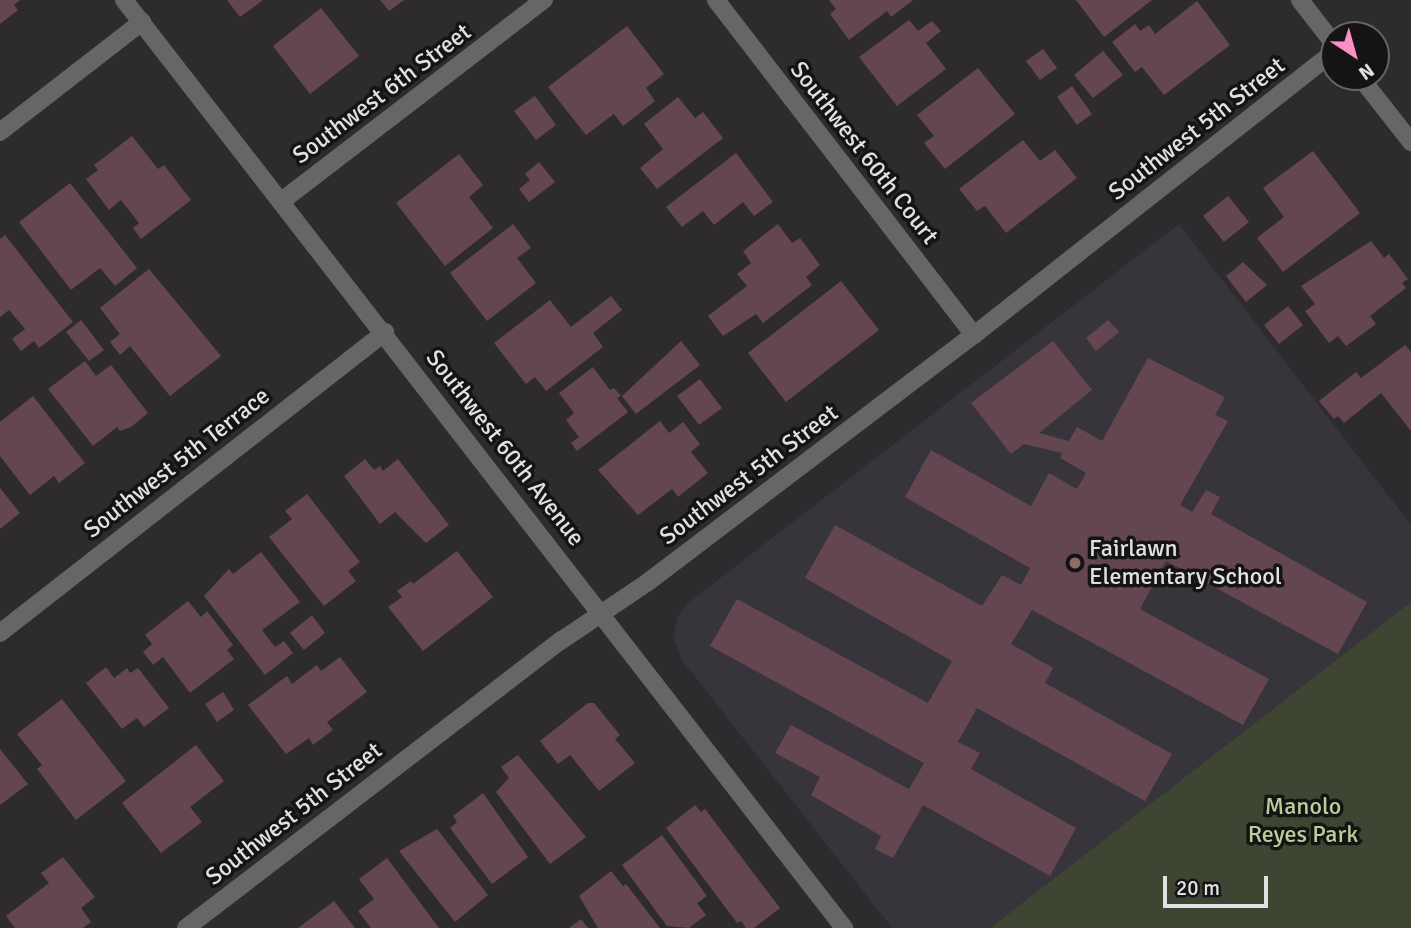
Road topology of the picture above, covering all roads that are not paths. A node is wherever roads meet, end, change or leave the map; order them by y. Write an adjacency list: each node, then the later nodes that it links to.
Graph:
1 (124, 0): 5 (street, Southwest 60th Avenue)
2 (544, 0): 11 (street, Southwest 6th Street)
3 (716, 0): 13 (street, Southwest 60th Court)
4 (1300, 0): 6 (street)
5 (142, 22): 9 (street); 11 (street, Southwest 60th Avenue)
6 (1320, 26)
7 (1320, 63): 13 (street, Southwest 5th Street)
8 (1371, 91): 10 (street)
9 (0, 132)
10 (1411, 142)
11 (283, 200): 12 (street, Southwest 60th Avenue)
12 (385, 332): 14 (street, Southwest 60th Avenue); 15 (street, Southwest 5th Terrace)
13 (974, 335): 14 (street, Southwest 5th Street)
14 (602, 613): 16 (street, Southwest 5th Street); 17 (street, Southwest 60th Avenue)
15 (0, 633)
16 (187, 928)
17 (844, 928)

